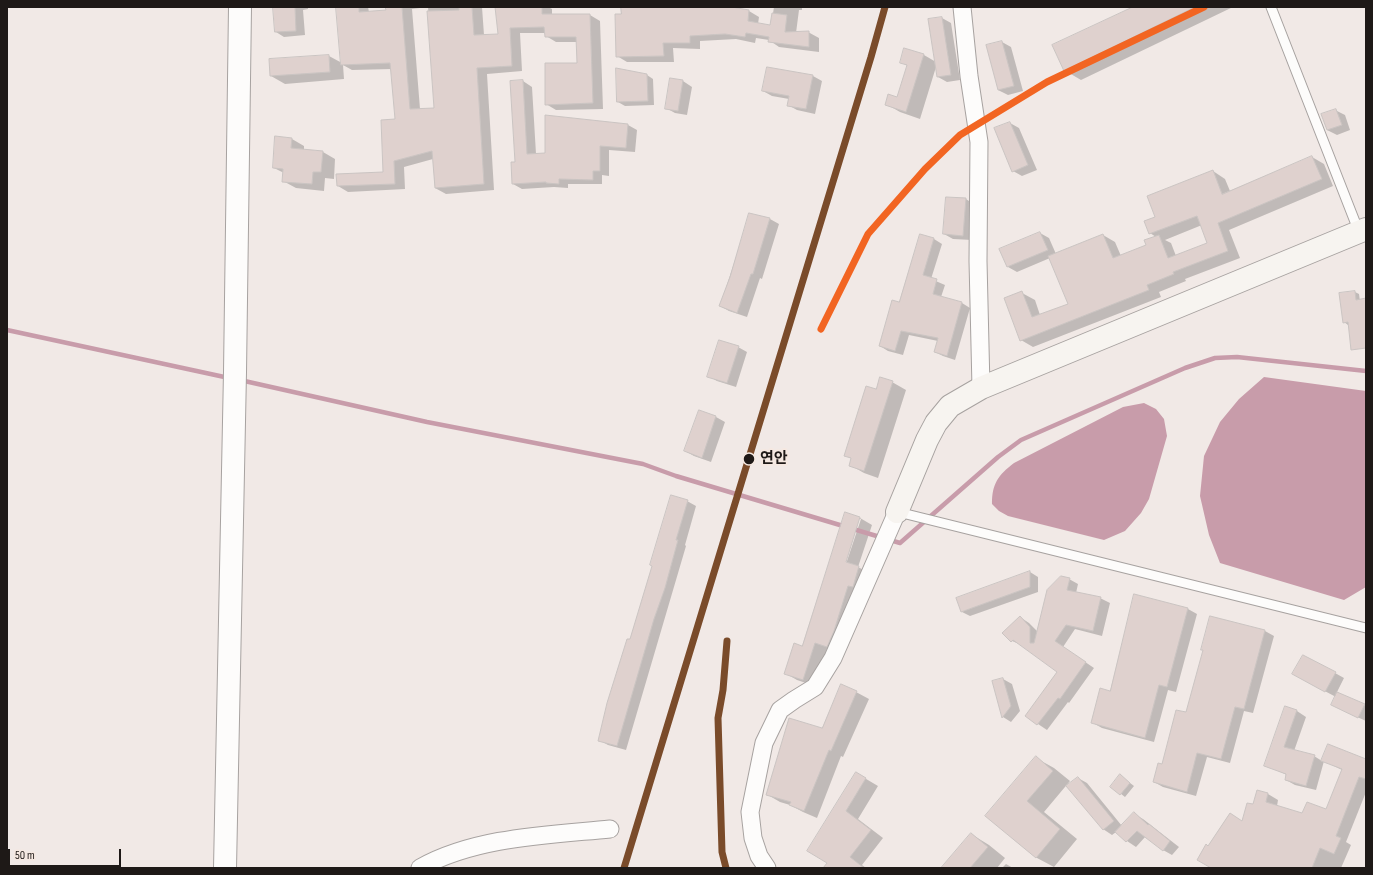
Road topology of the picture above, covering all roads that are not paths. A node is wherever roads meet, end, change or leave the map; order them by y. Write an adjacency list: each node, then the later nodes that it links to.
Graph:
1 (240, 7): 9 (street)
2 (962, 7): 5 (street)
3 (1271, 7): 4 (lane)
4 (1362, 231): 5 (main road)
5 (981, 388): 6 (main road)
6 (897, 512): 7 (lane); 11 (street)
7 (1366, 628)
8 (610, 829): 10 (street)
9 (225, 868)
10 (420, 868)
11 (767, 868)

